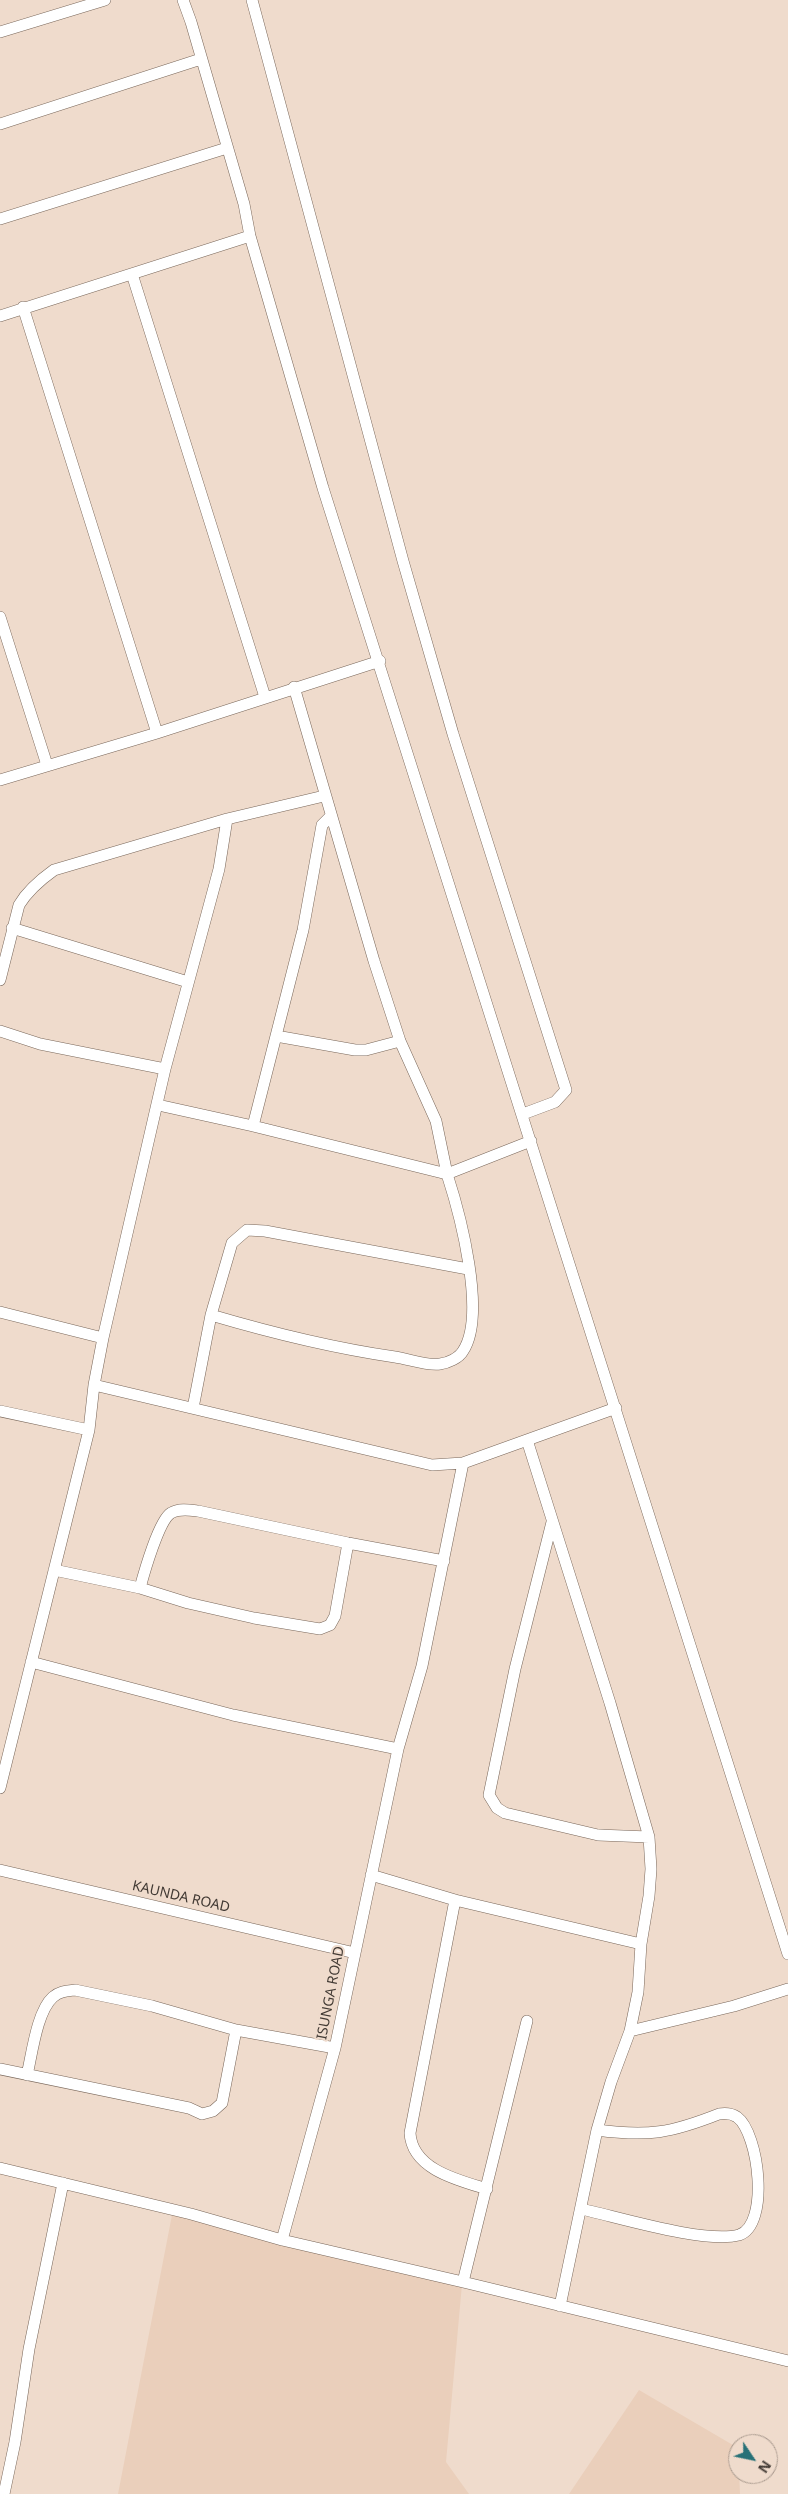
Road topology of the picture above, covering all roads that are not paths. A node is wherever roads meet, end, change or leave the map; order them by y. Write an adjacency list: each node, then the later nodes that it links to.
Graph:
1 (105, 0): 4 (street)
2 (183, 0): 5 (street)
3 (252, 0): 31 (street)
4 (0, 32)
5 (201, 60): 6 (street); 7 (street)
6 (0, 124)
7 (227, 148): 8 (street); 9 (street)
8 (0, 219)
9 (250, 236): 10 (street); 14 (street)
10 (132, 274): 11 (street); 16 (street)
11 (24, 308): 12 (street); 17 (street)
12 (0, 316)
13 (0, 617): 18 (street)
14 (380, 661): 15 (street); 31 (street)
15 (294, 687): 16 (street); 20 (street)
16 (265, 697): 17 (street)
17 (157, 733): 18 (street)
18 (47, 765): 19 (street)
19 (0, 780)
20 (324, 796): 21 (street); 22 (street)
21 (331, 816): 27 (street); 28 (street)
22 (227, 819): 23 (street); 25 (street)
23 (12, 928): 24 (street); 25 (street)
24 (0, 980)
25 (188, 982): 29 (street)
26 (0, 1031): 29 (street)
27 (276, 1036): 28 (street); 32 (street)
28 (400, 1042): 34 (street)
29 (165, 1069): 30 (street)
30 (158, 1105): 32 (street); 38 (street)
31 (523, 1114): 33 (street)
32 (253, 1126): 34 (street)
33 (531, 1141): 34 (street); 41 (street)
34 (447, 1174): 35 (street)
35 (468, 1269): 37 (street); 37 (street)
36 (0, 1312): 38 (street)
37 (211, 1315): 40 (street)
38 (103, 1338): 39 (street)
39 (94, 1385): 40 (street); 43 (street)
40 (193, 1408): 45 (street)
41 (616, 1408): 44 (street); 60 (street)
42 (0, 1411): 43 (street)
43 (89, 1430): 49 (street)
44 (527, 1440): 45 (street); 46 (street)
45 (463, 1463): 48 (street, ISUNGA ROAD)
46 (552, 1522): 54 (street); 54 (street)
47 (348, 1543): 48 (street); 50 (street); 50 (street)
48 (444, 1560): 52 (street, ISUNGA ROAD)
49 (54, 1570): 50 (street); 51 (street)
50 (140, 1588)
51 (31, 1662): 52 (street); 53 (street)
52 (398, 1749): 56 (street, ISUNGA ROAD)
53 (1, 1784)
54 (649, 1837): 58 (street)
55 (0, 1870): 59 (street, KAUNDA ROAD)
56 (371, 1875): 57 (street); 59 (street, ISUNGA ROAD)
57 (456, 1900): 58 (street); 71 (street)
58 (641, 1944): 64 (street)
59 (354, 1953): 65 (street, ISUNGA ROAD)
60 (788, 1954)
61 (788, 1989): 64 (street)
62 (527, 2022): 71 (street)
63 (236, 2030): 65 (street); 67 (street); 67 (street)
64 (630, 2031): 68 (street)
65 (335, 2048): 73 (street, ISUNGA ROAD)
66 (0, 2069): 67 (street)
67 (27, 2075)
68 (597, 2130): 72 (street); 72 (street)
69 (0, 2168): 70 (street)
70 (63, 2183): 73 (street); 77 (street)
71 (487, 2189): 74 (street)
72 (581, 2209): 75 (street)
73 (282, 2240): 74 (street)
74 (463, 2282): 75 (street)
75 (560, 2306): 76 (street)
76 (788, 2362)
77 (4, 2494)

